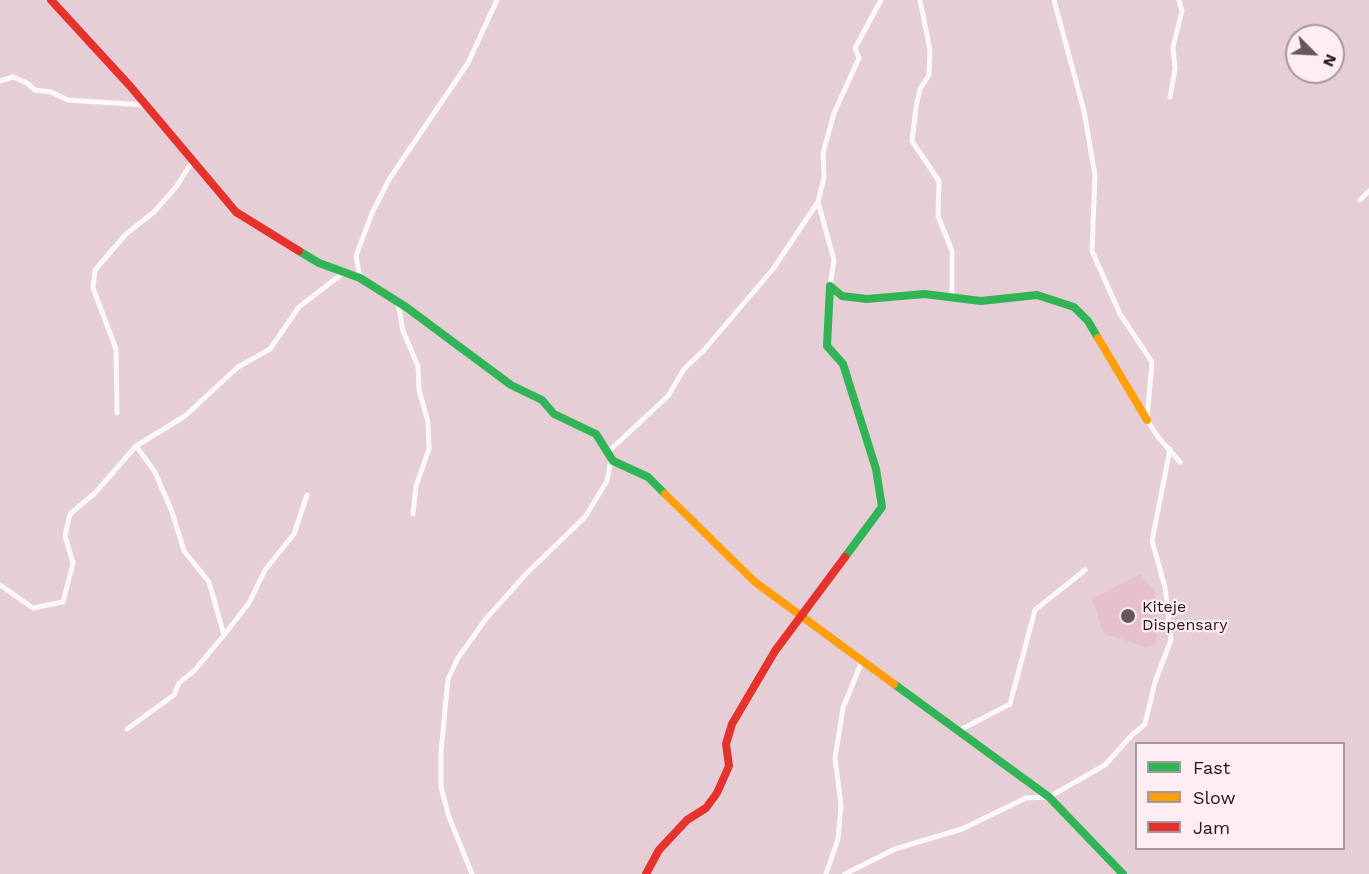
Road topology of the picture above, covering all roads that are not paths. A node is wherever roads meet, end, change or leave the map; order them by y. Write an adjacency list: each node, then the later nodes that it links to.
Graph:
1 (51, 0): 9 (street)
2 (497, 0): 15 (street)
3 (881, 0): 13 (street)
4 (920, 0): 17 (street)
5 (1054, 0): 20 (street)
6 (1179, 0): 8 (street)
7 (0, 81): 9 (street)
8 (1170, 97)
9 (145, 105): 10 (street)
10 (192, 162): 14 (street); 19 (street)
11 (1369, 191): 12 (street)
12 (1360, 200)
13 (818, 202): 16 (street); 23 (street)
14 (343, 273): 15 (street); 21 (street)
15 (360, 278): 18 (street)
16 (830, 286): 17 (street); 29 (street)
17 (952, 298): 20 (street)
18 (398, 303): 23 (street); 26 (street)
19 (117, 413)
20 (1148, 420): 22 (street)
21 (136, 446): 28 (street); 30 (street)
22 (1170, 449): 24 (street); 34 (street)
23 (610, 455): 29 (street); 35 (street)
24 (1180, 462)
25 (307, 495): 30 (street)
26 (413, 514)
27 (1085, 570): 33 (street)
28 (0, 585)
29 (801, 616): 31 (street); 36 (street)
30 (224, 636): 32 (street)
31 (862, 661): 33 (street); 37 (street)
32 (127, 729)
33 (956, 731): 34 (street)
34 (1049, 797): 38 (street); 39 (street)
35 (472, 874)
36 (646, 874)
37 (826, 874)
38 (845, 874)
39 (1123, 874)

